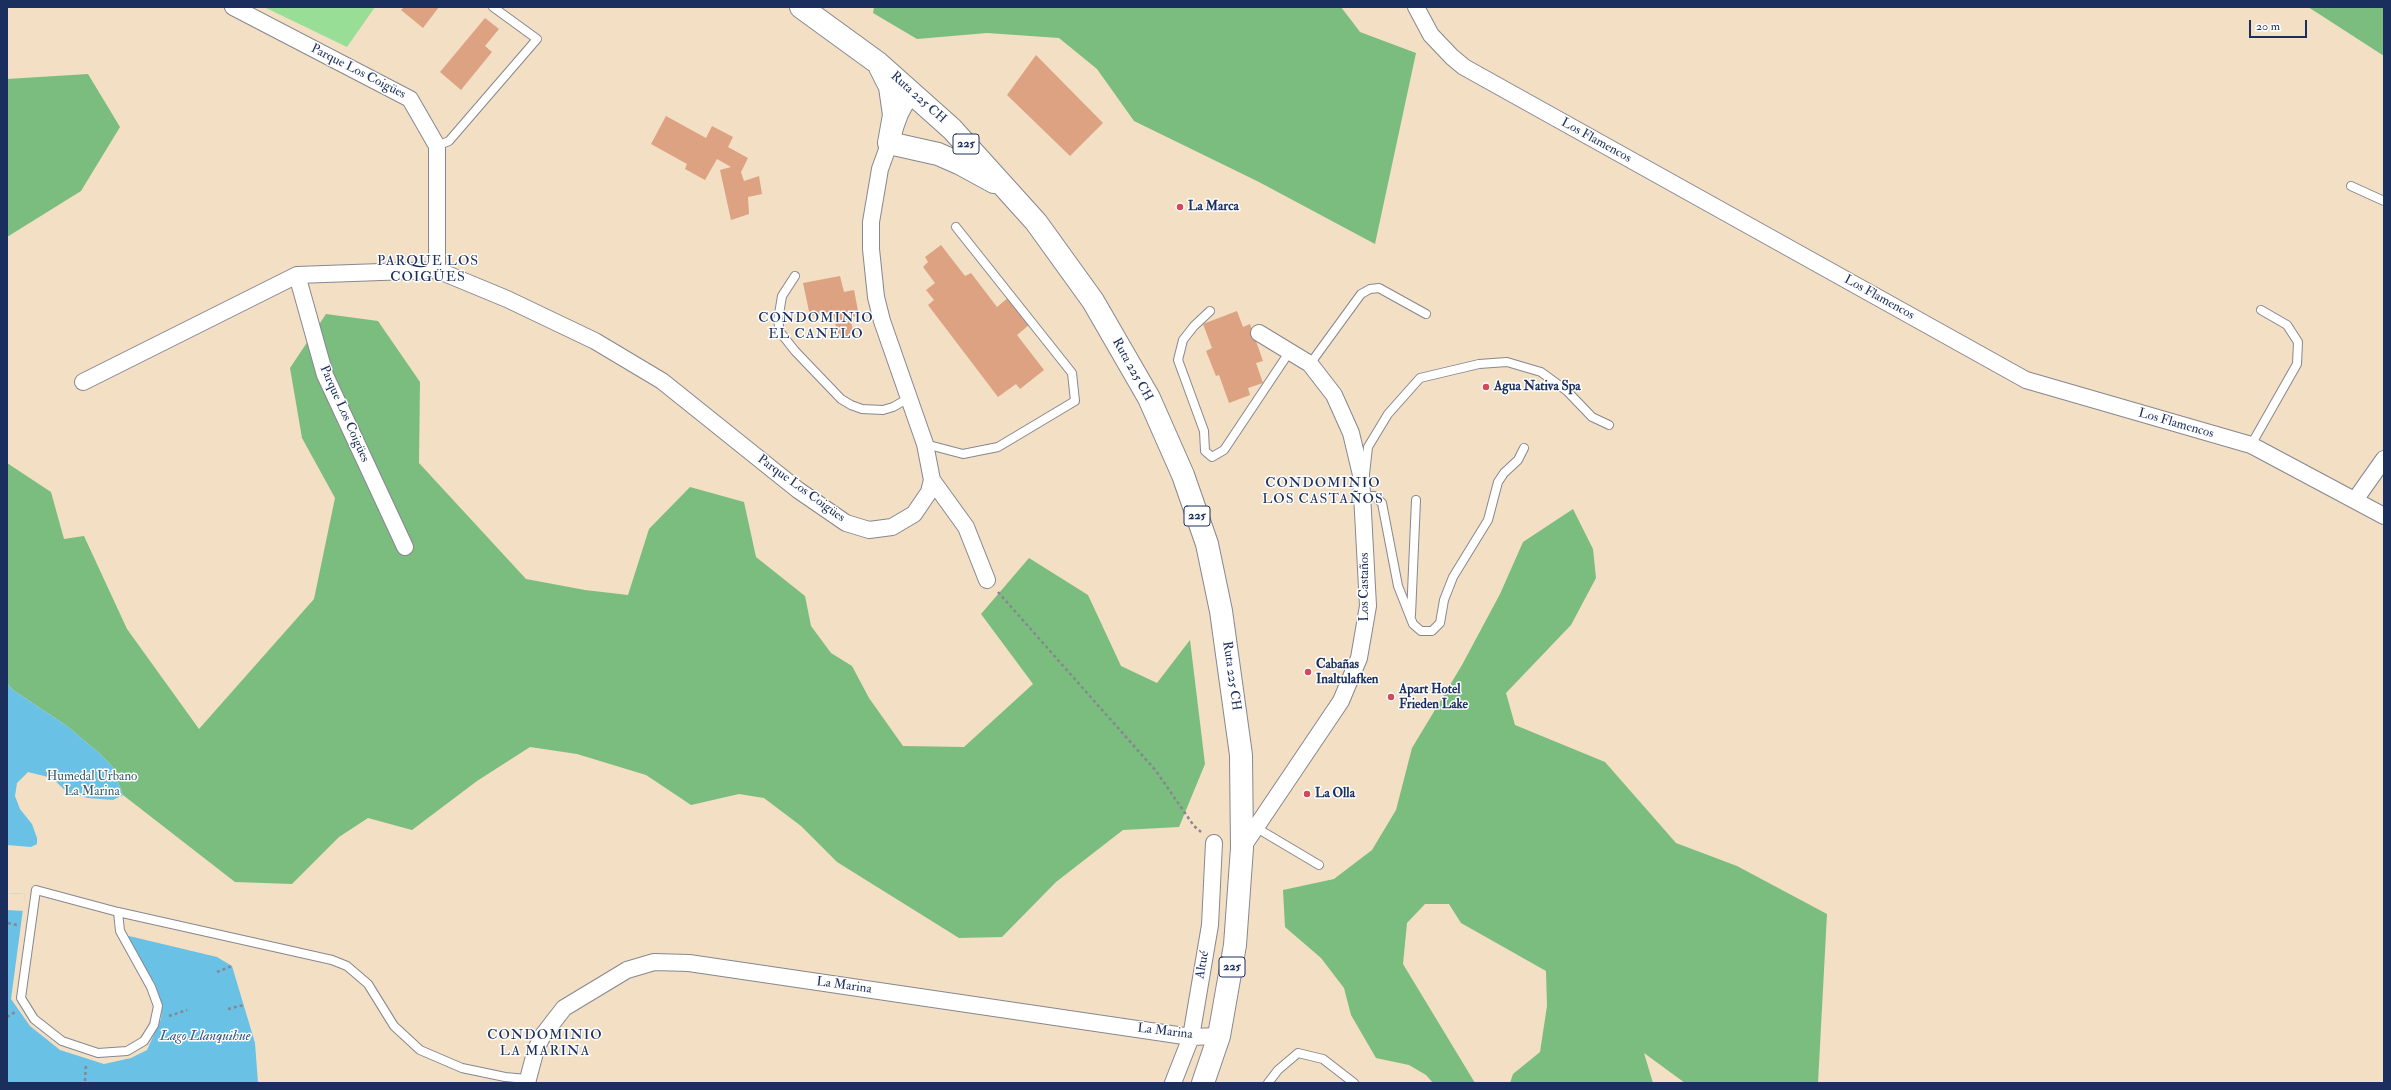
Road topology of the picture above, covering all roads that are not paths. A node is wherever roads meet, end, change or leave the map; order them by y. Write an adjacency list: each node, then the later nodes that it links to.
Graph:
1 (233, 7): 8 (street, Parque Los Coigües)
2 (493, 7): 8 (lane)
3 (801, 7): 5 (main road, Ruta 225 CH / 225)
4 (1416, 7): 26 (street, Los Flamencos)
5 (878, 63): 6 (main road, Ruta 225 CH / 225); 7 (main road)
6 (912, 92): 7 (street); 10 (main road, Ruta 225 CH / 225)
7 (889, 143): 10 (main road); 23 (street)
8 (437, 146): 13 (street, Parque Los Coigües)
9 (2351, 186): 11 (lane)
10 (1017, 200): 39 (main road, Ruta 225 CH / 225)
11 (2384, 200)
12 (956, 227): 25 (lane)
13 (437, 270): 14 (street, Parque Los Coigües); 29 (street, Parque Los Coigües)
14 (297, 275): 22 (street, Parque Los Coigües); 34 (street, Parque Los Coigües)
15 (795, 276): 23 (lane)
16 (2261, 310): 26 (lane)
17 (1210, 311): 20 (lane)
18 (1426, 314): 21 (lane)
19 (1259, 333): 20 (street, Los Castaños)
20 (1290, 351): 21 (street, Los Castaños)
21 (1310, 364): 30 (street, Los Castaños)
22 (83, 382)
23 (909, 398): 25 (street)
24 (1609, 425): 30 (lane)
25 (924, 444): 29 (street)
26 (2251, 445): 32 (street, Los Flamencos)
27 (1524, 448): 36 (lane)
28 (2384, 459): 32 (street)
29 (932, 480): 35 (street)
30 (1362, 497): 36 (lane); 37 (street, Los Castaños)
31 (1416, 500): 36 (lane)
32 (2355, 500): 33 (street, Los Flamencos)
33 (2384, 516)
34 (404, 548)
35 (987, 580)
36 (1411, 619)
37 (1255, 827): 39 (street, Los Castaños); 40 (lane)
38 (1214, 843): 43 (street, Altué)
39 (1242, 848): 42 (main road, 225)
40 (1319, 865)
41 (118, 912): 41 (lane); 44 (lane)
42 (1219, 1036): 43 (street, La Marina); 46 (main road, 225)
43 (1191, 1037): 44 (street, La Marina); 45 (street, Altué)
44 (527, 1081)
45 (1174, 1083)
46 (1203, 1083)
47 (1268, 1083): 48 (lane)
48 (1354, 1083)

